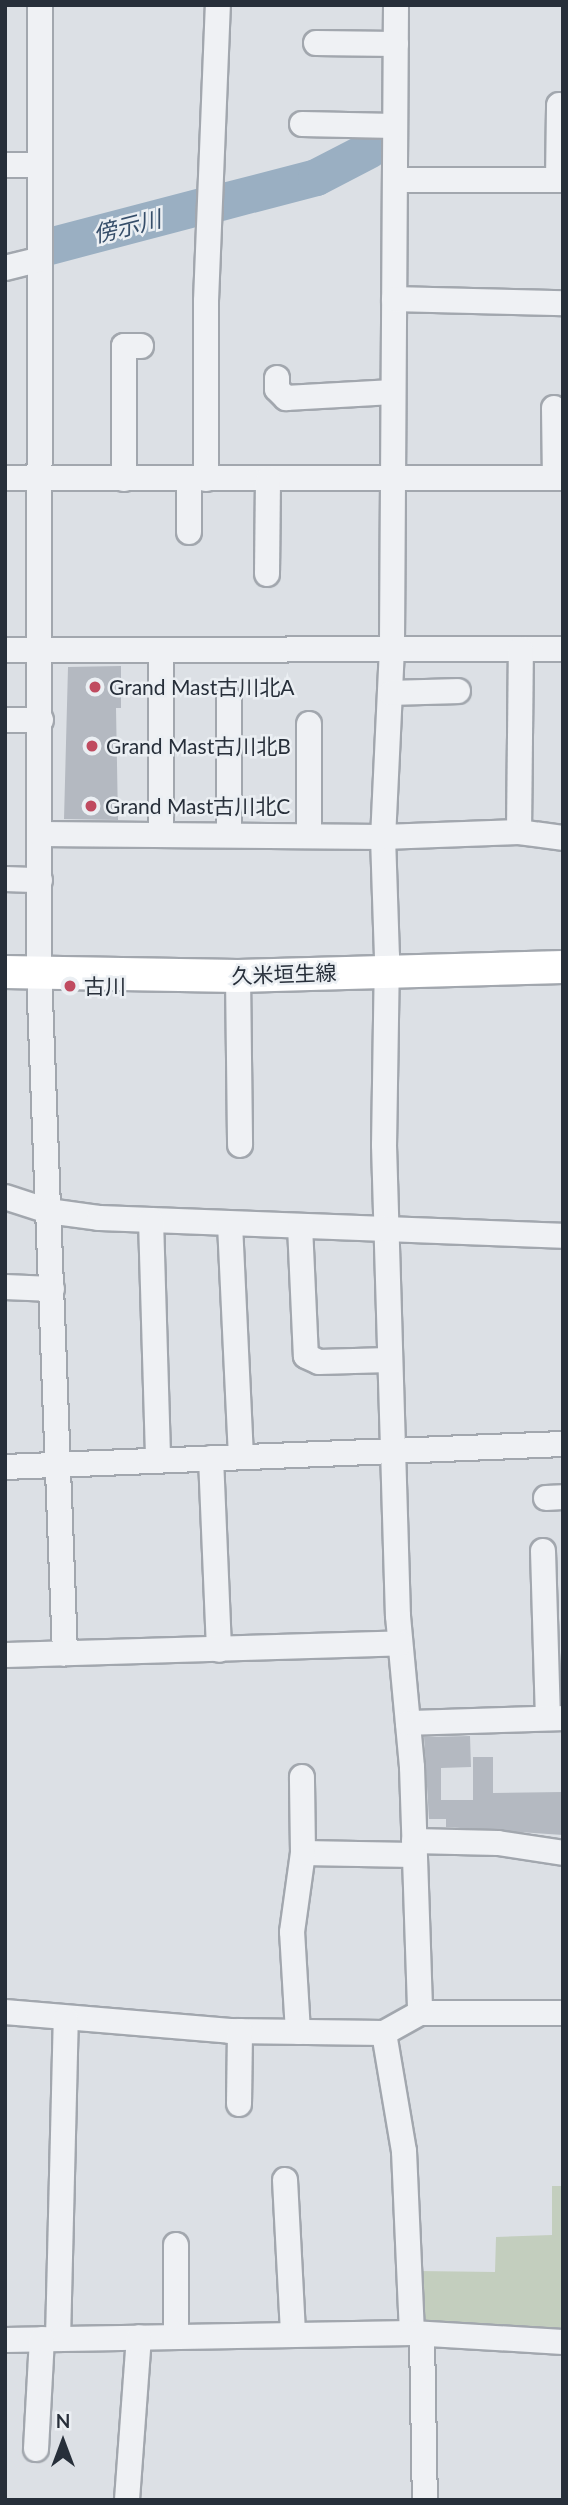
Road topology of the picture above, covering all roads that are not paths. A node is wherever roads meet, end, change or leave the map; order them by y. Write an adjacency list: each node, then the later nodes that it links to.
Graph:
1 (40, 5): 10 (street)
2 (218, 5): 25 (street)
3 (396, 5): 5 (street)
4 (316, 43): 5 (street)
5 (396, 44): 8 (street)
6 (559, 105): 12 (street)
7 (302, 124): 8 (street)
8 (395, 126): 11 (street)
9 (5, 165): 10 (street)
10 (40, 165): 13 (street)
11 (395, 180): 12 (street); 15 (street)
12 (561, 180)
13 (40, 259): 14 (street); 22 (street)
14 (5, 268)
15 (394, 299): 16 (street); 19 (street)
16 (563, 303)
17 (141, 346): 24 (street)
18 (277, 378): 19 (street)
19 (393, 392): 27 (street)
20 (551, 408): 23 (street)
21 (5, 478): 22 (street)
22 (41, 478): 24 (street); 35 (street)
23 (559, 478): 27 (street)
24 (124, 479): 25 (street)
25 (197, 479): 26 (street); 28 (street)
26 (268, 480): 27 (street); 29 (street)
27 (392, 480): 30 (street)
28 (189, 532)
29 (267, 574)
30 (392, 648): 31 (street); 34 (street); 37 (street)
31 (521, 649): 32 (street); 42 (street)
32 (563, 649)
33 (5, 650): 35 (street)
34 (161, 650): 35 (street); 44 (street)
35 (41, 651): 40 (street)
36 (458, 691): 37 (street)
37 (391, 693): 47 (street)
38 (229, 699): 45 (street)
39 (5, 720): 40 (street)
40 (41, 720): 43 (street)
41 (309, 724): 46 (street)
42 (519, 832): 47 (street); 48 (street)
43 (40, 834): 44 (street); 50 (street)
44 (160, 835): 45 (street)
45 (229, 835): 46 (street)
46 (309, 836): 47 (street)
47 (383, 837): 52 (street)
48 (563, 838)
49 (5, 879): 50 (street)
50 (40, 880): 54 (street)
51 (563, 967): 52 (main road, 久米垣生線)
52 (386, 970): 55 (main road, 久米垣生線); 62 (street)
53 (5, 972): 54 (main road, 久米垣生線)
54 (39, 973): 55 (main road, 久米垣生線); 58 (street)
55 (238, 976): 56 (street)
56 (240, 1145)
57 (5, 1197): 58 (street)
58 (48, 1211): 59 (street); 65 (street)
59 (151, 1220): 60 (street); 71 (street)
60 (230, 1224): 61 (street); 69 (street)
61 (300, 1226): 62 (street); 66 (street)
62 (385, 1230): 63 (street); 66 (street)
63 (563, 1236)
64 (5, 1287): 65 (street)
65 (52, 1289): 72 (street)
66 (389, 1360): 68 (street)
67 (563, 1444): 68 (street)
68 (392, 1451): 69 (street); 76 (street)
69 (241, 1457): 70 (street)
70 (211, 1458): 71 (street); 77 (street)
71 (158, 1461): 72 (street)
72 (61, 1465): 73 (street); 78 (street)
73 (5, 1467)
74 (543, 1551): 75 (street)
75 (554, 1594): 80 (street)
76 (400, 1643): 77 (street); 81 (street)
77 (219, 1650): 78 (street)
78 (65, 1654): 79 (street)
79 (5, 1655)
80 (555, 1717): 81 (street)
81 (408, 1723): 83 (street)
82 (302, 1777): 84 (street)
83 (414, 1848): 84 (street); 85 (street); 87 (street)
84 (303, 1853): 91 (street)
85 (563, 1853)
86 (5, 2012): 89 (street)
87 (419, 2013): 88 (street); 92 (street)
88 (563, 2013)
89 (66, 2019): 90 (street); 100 (street)
90 (240, 2031): 91 (street); 93 (street)
91 (298, 2032): 92 (street)
92 (384, 2033): 96 (street)
93 (239, 2104)
94 (285, 2180): 97 (street)
95 (176, 2245): 99 (street)
96 (417, 2334): 97 (street); 102 (street); 105 (street)
97 (293, 2335): 99 (street)
98 (139, 2337): 99 (street); 100 (street); 104 (street)
99 (176, 2337)
100 (50, 2339): 101 (street); 103 (street)
101 (5, 2340)
102 (563, 2342)
103 (36, 2449)
104 (127, 2500)
105 (425, 2500)

